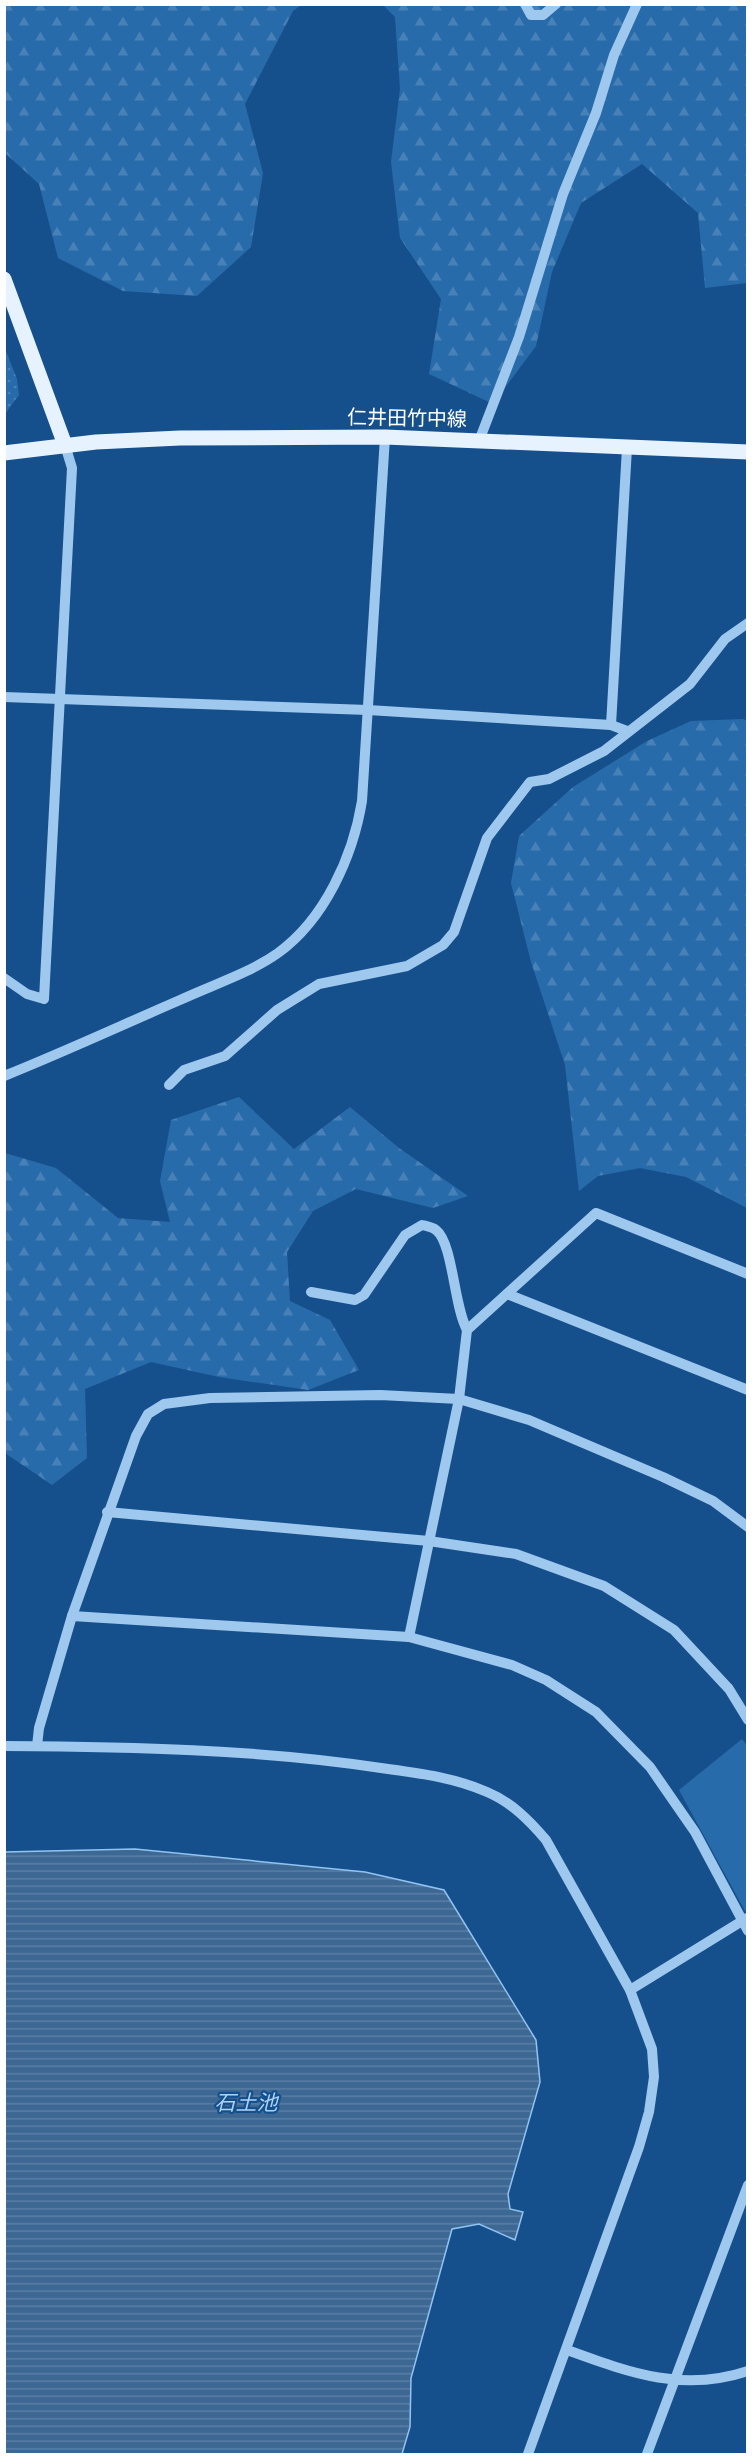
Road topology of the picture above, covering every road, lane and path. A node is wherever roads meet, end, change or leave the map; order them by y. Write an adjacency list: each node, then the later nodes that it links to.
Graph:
1 (525, 4): 2 (street)
2 (556, 4)
3 (637, 4): 6 (street)
4 (4, 279): 7 (main road)
5 (385, 438): 6 (main road, 仁井田竹中線); 7 (main road, 仁井田竹中線); 14 (street)
6 (479, 441): 8 (main road, 仁井田竹中線)
7 (65, 445): 10 (main road, 仁井田竹中線); 13 (street)
8 (627, 448): 9 (main road, 仁井田竹中線); 15 (street)
9 (747, 452)
10 (4, 453)
11 (747, 623): 16 (street)
12 (4, 697): 13 (street)
13 (60, 700): 14 (street); 17 (street)
14 (368, 710): 15 (street); 18 (street)
15 (611, 725): 16 (street)
16 (627, 732): 19 (street)
17 (4, 978)
18 (4, 1076)
19 (169, 1085)
20 (747, 1274): 22 (street)
21 (311, 1292): 23 (street)
22 (507, 1294): 23 (street); 24 (street)
23 (467, 1330): 25 (street)
24 (747, 1390)
25 (459, 1399): 26 (street); 27 (street); 28 (street)
26 (107, 1512): 28 (street); 29 (street)
27 (747, 1527)
28 (429, 1541): 30 (street); 31 (street)
29 (72, 1616): 30 (street); 33 (street)
30 (409, 1637): 34 (street)
31 (747, 1720)
32 (4, 1746): 33 (street)
33 (37, 1746): 35 (street)
34 (746, 1924): 35 (street)
35 (630, 1990): 37 (street)
36 (747, 2185): 39 (street)
37 (567, 2350): 39 (street); 40 (street)
38 (747, 2371): 39 (street)
39 (674, 2380): 41 (street)
40 (528, 2454)
41 (647, 2454)

